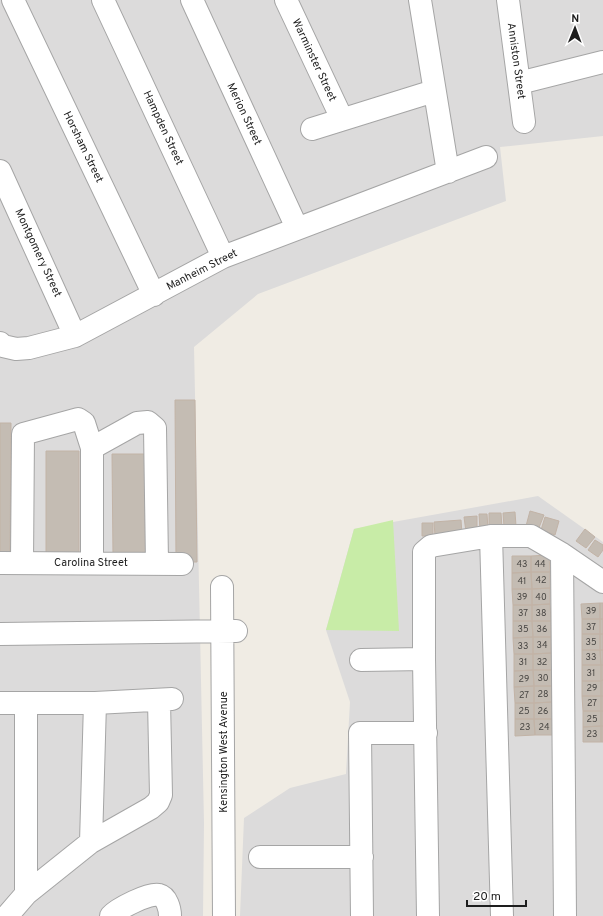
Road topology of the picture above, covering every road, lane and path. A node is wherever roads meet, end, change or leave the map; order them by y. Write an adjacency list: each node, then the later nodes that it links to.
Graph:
1 (13, 0): 18 (street, Horsham Street)
2 (103, 0): 17 (street, Hampden Street)
3 (192, 0): 16 (street, Merion Street)
4 (286, 0): 10 (street, Warminster Street)
5 (420, 0): 9 (street)
6 (508, 0): 8 (street, Anniston Street)
7 (603, 62): 8 (street)
8 (519, 83): 11 (street, Anniston Street)
9 (434, 91): 10 (street); 15 (street)
10 (342, 119): 12 (street)
11 (524, 122)
12 (312, 129)
13 (486, 157): 15 (street, Manheim Street)
14 (0, 171): 19 (street, Montgomery Street)
15 (448, 172): 16 (street, Manheim Street)
16 (297, 228): 17 (street, Manheim Street)
17 (223, 257): 18 (street, Manheim Street)
18 (154, 295): 19 (street, Manheim Street)
19 (76, 336): 20 (street, Manheim Street)
20 (2, 344)
21 (92, 448): 25 (street); 26 (street); 27 (street)
22 (490, 536): 23 (street); 33 (street); 49 (street)
23 (562, 554): 29 (street); 50 (street)
24 (0, 563): 25 (street, Carolina Street)
25 (22, 563): 26 (street, Carolina Street)
26 (92, 563): 27 (street, Carolina Street)
27 (157, 563): 28 (street, Carolina Street)
28 (182, 564)
29 (603, 582)
30 (222, 587): 31 (street, Kensington West Avenue)
31 (229, 631): 32 (street); 46 (street, Kensington West Avenue)
32 (0, 634)
33 (424, 659): 34 (street); 38 (street)
34 (361, 660)
35 (0, 703): 36 (street)
36 (26, 703): 37 (street); 42 (street)
37 (95, 703): 39 (street); 39 (street)
38 (426, 733): 40 (street); 48 (street)
39 (91, 842): 42 (street)
40 (362, 856): 41 (street); 47 (street)
41 (260, 857)
42 (26, 894): 43 (street)
43 (7, 916)
44 (111, 916): 45 (street)
45 (170, 916)
46 (224, 916)
47 (362, 916)
48 (428, 916)
49 (502, 916)
50 (565, 916)

